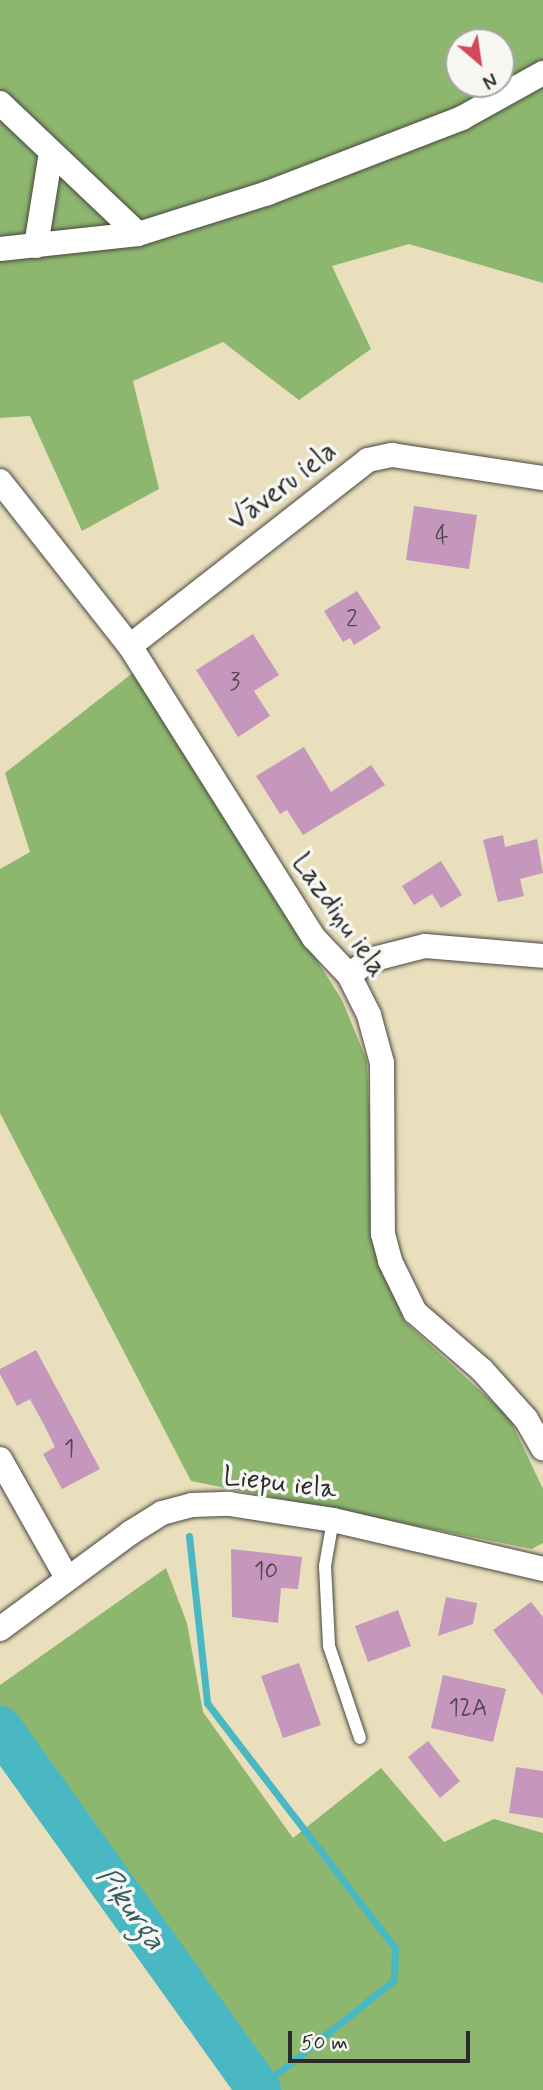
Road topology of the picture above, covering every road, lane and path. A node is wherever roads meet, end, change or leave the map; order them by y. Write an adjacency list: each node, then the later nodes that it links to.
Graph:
1 (543, 73): 4 (street)
2 (0, 103): 3 (street)
3 (51, 152): 4 (street); 5 (street)
4 (138, 234): 5 (street)
5 (36, 246): 6 (street)
6 (0, 249)
7 (543, 478): 9 (street, Vāveru iela)
8 (0, 481): 9 (street, Lazdiņu iela)
9 (130, 646): 11 (street, Lazdiņu iela)
10 (543, 957): 11 (street)
11 (349, 975): 12 (street, Lazdiņu iela)
12 (543, 1449)
13 (0, 1459): 16 (street)
14 (333, 1520): 15 (street, Liepu iela); 16 (street, Liepu iela); 18 (lane)
15 (543, 1569)
16 (67, 1578): 17 (street, Liepu iela)
17 (0, 1629)
18 (360, 1738)

